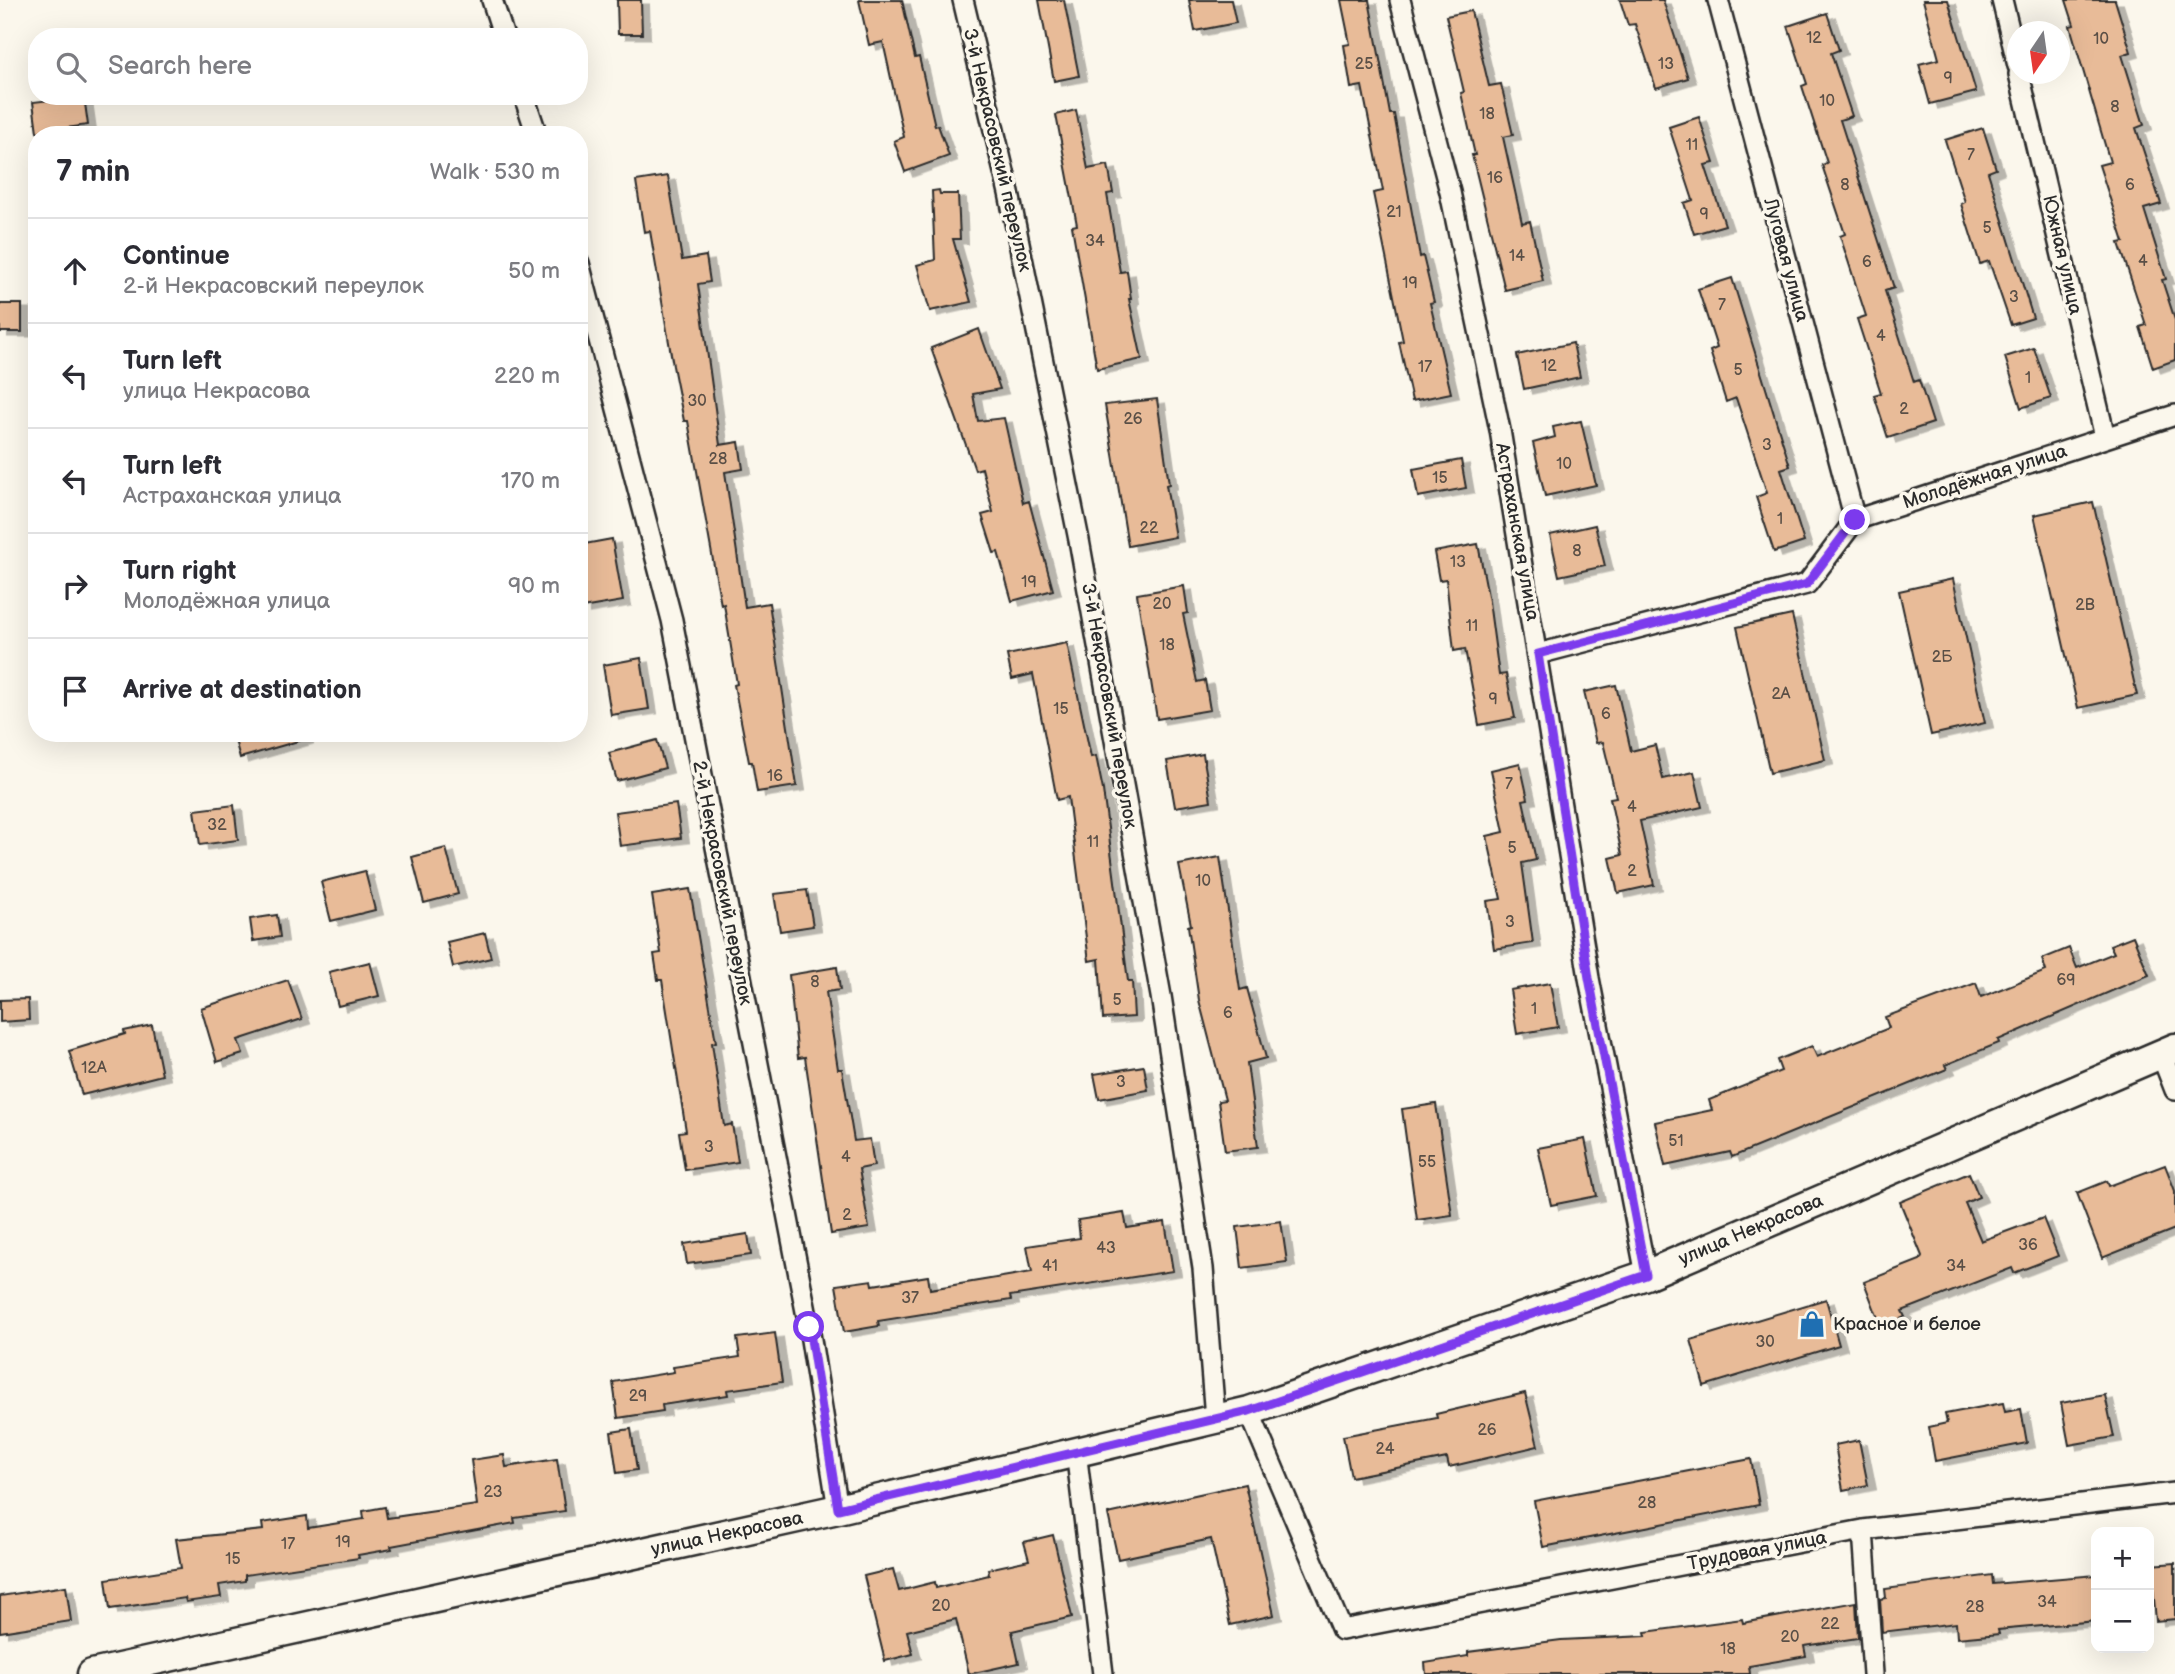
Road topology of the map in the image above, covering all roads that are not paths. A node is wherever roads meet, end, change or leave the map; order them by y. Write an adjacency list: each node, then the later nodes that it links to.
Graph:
1 (492, 0): 7 (street)
2 (963, 0): 20 (street, 3-й Некрасовский переулок)
3 (1400, 0): 15 (street, Астраханская улица)
4 (1718, 0): 14 (street, Луговая улица)
5 (2002, 0): 6 (street)
6 (2007, 21)
7 (501, 28)
8 (2021, 84): 13 (street, Южная улица)
9 (527, 105): 10 (street)
10 (534, 126)
11 (588, 298): 23 (street, 2-й Некрасовский переулок)
12 (2175, 415): 13 (street, Молодёжная улица)
13 (2105, 437): 14 (street, Молодёжная улица)
14 (1855, 520): 15 (street)
15 (1538, 654): 18 (street, Астраханская улица)
16 (2168, 1051): 17 (street); 18 (street, улица Некрасова)
17 (2175, 1090)
18 (1646, 1275): 19 (street, улица Некрасова)
19 (1249, 1411): 20 (street, улица Некрасова); 24 (street, Трудовая улица)
20 (1215, 1418): 21 (street, улица Некрасова)
21 (1076, 1451): 23 (street, улица Некрасова); 26 (street)
22 (2175, 1493): 24 (street, Трудовая улица)
23 (838, 1509): 25 (street, улица Некрасова)
24 (1863, 1530): 27 (street)
25 (92, 1674)
26 (1103, 1674)
27 (1873, 1674)

